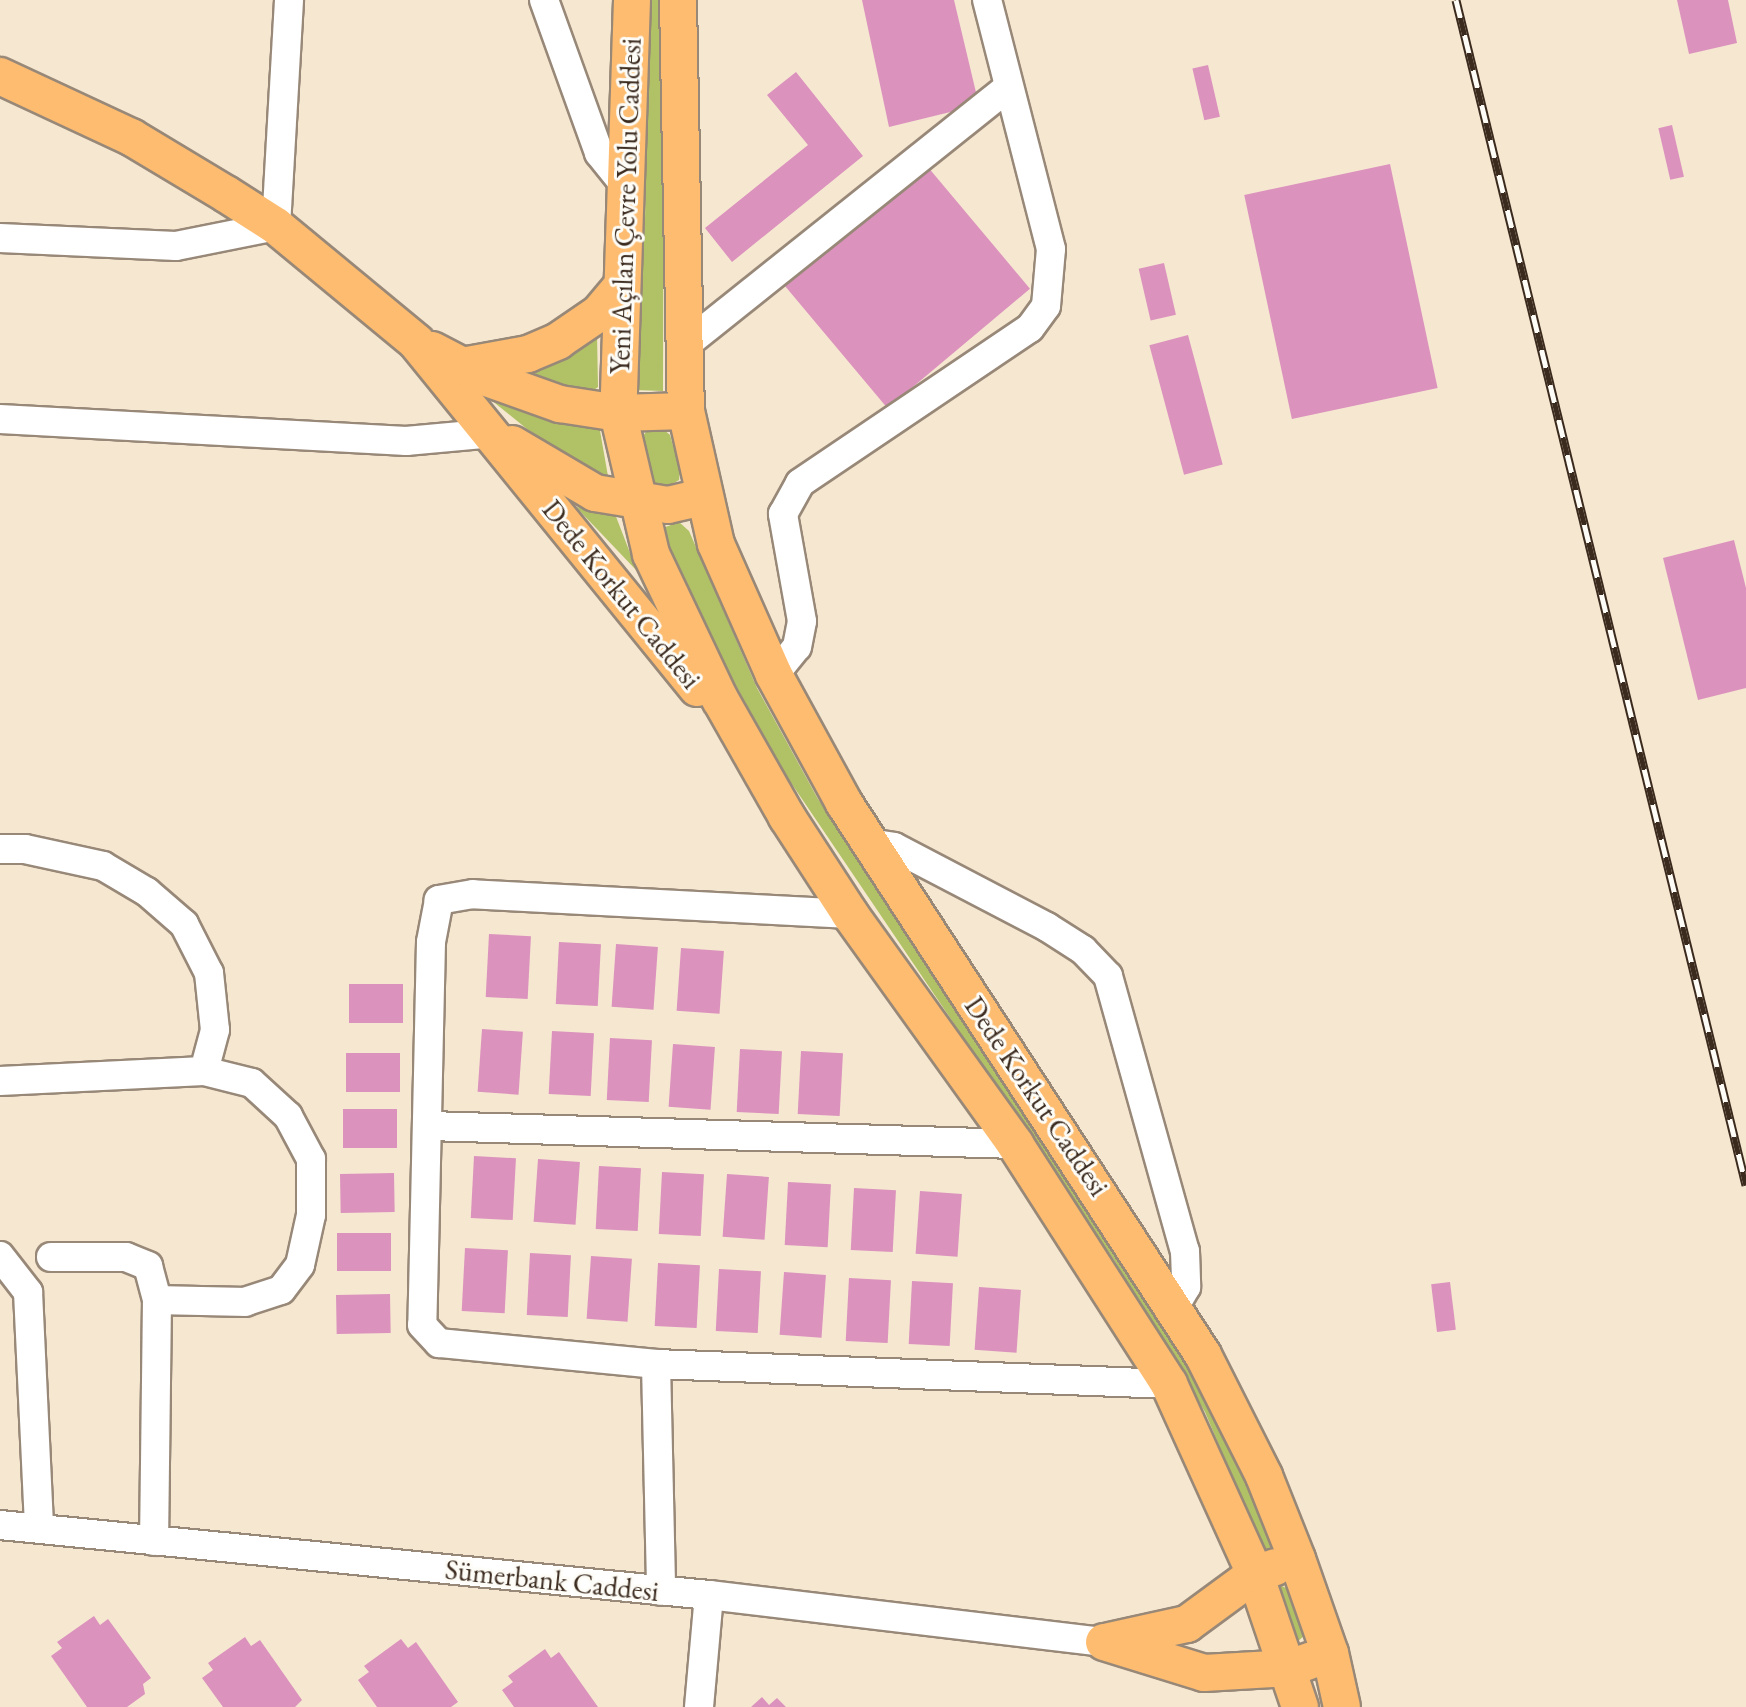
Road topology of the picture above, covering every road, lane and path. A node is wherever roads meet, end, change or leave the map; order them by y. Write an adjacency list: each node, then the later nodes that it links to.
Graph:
1 (289, 0): 9 (street)
2 (544, 0): 8 (street)
3 (632, 0): 8 (main road, Yeni Açılan Çevre Yolu Caddesi)
4 (678, 0): 13 (main road, Yeni Açılan Çevre Yolu Caddesi)
5 (987, 0): 7 (street)
6 (0, 76): 9 (main road, Dede Korkut Caddesi)
7 (1008, 87): 13 (street); 21 (street)
8 (627, 188): 11 (main road, Yeni Açılan Çevre Yolu Caddesi)
9 (276, 226): 10 (street); 12 (main road, Dede Korkut Caddesi)
10 (0, 238)
11 (621, 287): 14 (main road); 16 (main road, Yeni Açılan Çevre Yolu Caddesi)
12 (416, 342): 14 (main road, Dede Korkut Caddesi); 18 (main road, Dede Korkut Caddesi)
13 (684, 346): 15 (main road, Yeni Açılan Çevre Yolu Caddesi)
14 (462, 366): 16 (main road, Dede Korkut Caddesi)
15 (686, 411): 16 (main road, Dede Korkut Caddesi); 19 (main road, Dede Korkut Caddesi)
16 (618, 413): 20 (main road, Dede Korkut Caddesi)
17 (0, 419): 18 (street)
18 (494, 433): 20 (main road, Dede Korkut Caddesi); 22 (main road, Dede Korkut Caddesi)
19 (702, 497): 20 (main road, Dede Korkut Caddesi); 21 (main road, Dede Korkut Caddesi)
20 (636, 504): 22 (main road, Dede Korkut Caddesi)
21 (774, 675): 23 (main road, Dede Korkut Caddesi)
22 (750, 754): 25 (main road, Dede Korkut Caddesi)
23 (869, 843): 33 (main road, Dede Korkut Caddesi); 33 (street)
24 (0, 849): 26 (street)
25 (850, 914): 28 (street); 29 (main road, Dede Korkut Caddesi)
26 (204, 1071): 27 (street); 32 (street)
27 (0, 1081)
28 (429, 1126): 29 (street); 34 (street)
29 (1015, 1144): 35 (main road, Dede Korkut Caddesi)
30 (0, 1256): 37 (street)
31 (51, 1257): 32 (street)
32 (157, 1300): 38 (street)
33 (1175, 1306): 39 (main road, Dede Korkut Caddesi)
34 (656, 1364): 35 (street); 41 (street)
35 (1169, 1384): 40 (main road, Dede Korkut Caddesi)
36 (0, 1525): 37 (street, Sümerbank Caddesi)
37 (39, 1529): 38 (street, Sümerbank Caddesi)
38 (154, 1541): 41 (street, Sümerbank Caddesi)
39 (1297, 1559): 40 (main road); 44 (main road, Dede Korkut Caddesi)
40 (1255, 1574): 43 (main road); 45 (main road, Dede Korkut Caddesi)
41 (661, 1591): 42 (street, Sümerbank Caddesi)
42 (709, 1595): 43 (street, Sümerbank Caddesi); 46 (street)
43 (1104, 1642): 45 (main road)
44 (1330, 1653): 45 (main road); 48 (main road, Dede Korkut Caddesi)
45 (1290, 1668): 47 (main road, Dede Korkut Caddesi)
46 (699, 1707)
47 (1300, 1707)
48 (1342, 1707)

